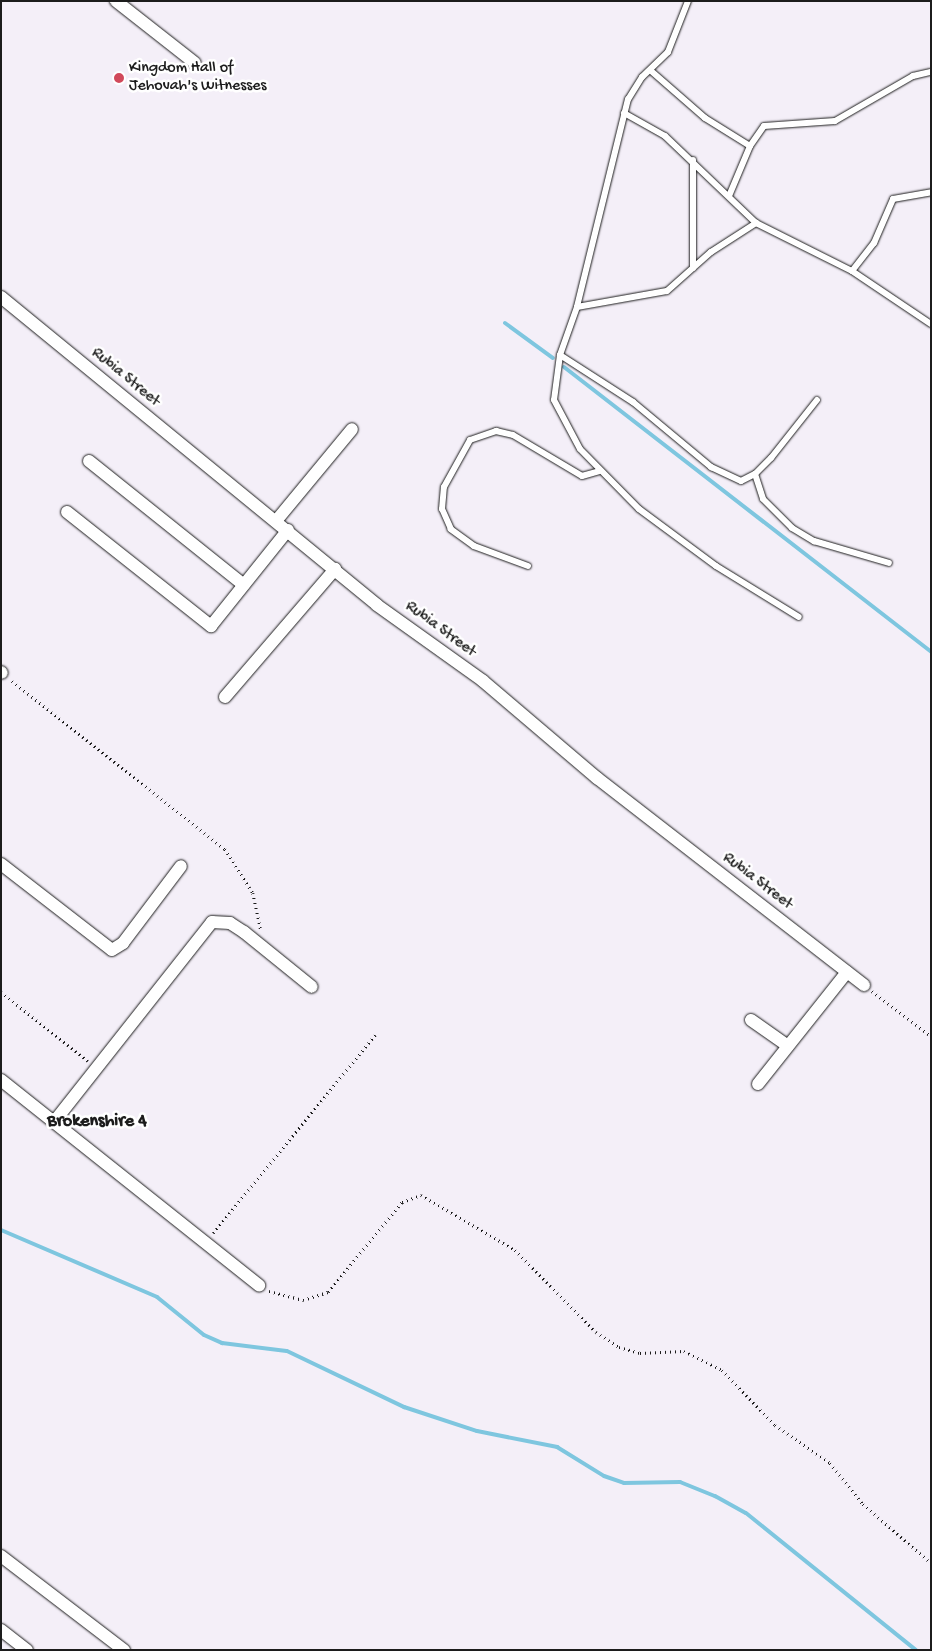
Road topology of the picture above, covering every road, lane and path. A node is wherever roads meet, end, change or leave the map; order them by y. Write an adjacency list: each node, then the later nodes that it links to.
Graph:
1 (116, 1): 3 (street)
2 (688, 1): 4 (lane)
3 (194, 63)
4 (650, 70): 6 (lane); 7 (lane)
5 (931, 72): 7 (lane)
6 (624, 113): 8 (lane); 15 (lane)
7 (750, 146): 10 (lane)
8 (693, 160): 10 (lane); 12 (lane)
9 (931, 192): 13 (lane)
10 (729, 196): 11 (lane)
11 (756, 223): 12 (lane); 13 (lane)
12 (693, 268): 15 (lane)
13 (852, 271): 16 (lane)
14 (1, 297): 24 (street, Rubia Street)
15 (577, 307): 17 (lane)
16 (931, 324)
17 (560, 355): 21 (lane); 22 (lane)
18 (817, 400): 22 (lane)
19 (352, 429): 24 (street)
20 (89, 461): 29 (street)
21 (599, 471): 27 (lane); 30 (lane)
22 (755, 474): 26 (lane)
23 (67, 512): 29 (street)
24 (276, 521): 25 (street, Rubia Street)
25 (288, 530): 28 (street, Rubia Street); 29 (street)
26 (889, 563)
27 (528, 566)
28 (335, 570): 32 (street); 36 (street, Rubia Street)
29 (244, 585)
30 (799, 617)
31 (1, 672): 35 (path)
32 (225, 697)
33 (1, 864): 34 (street)
34 (181, 866)
35 (262, 946): 38 (street); 44 (street)
36 (847, 972): 37 (street, Rubia Street); 43 (street)
37 (864, 985): 42 (path)
38 (312, 987)
39 (1, 992): 44 (path)
40 (751, 1020): 43 (street)
41 (375, 1035): 48 (path)
42 (931, 1036)
43 (788, 1046): 46 (street)
44 (97, 1068): 47 (street)
45 (1, 1080): 47 (street)
46 (758, 1084)
47 (54, 1122): 48 (street)
48 (205, 1242): 49 (street)
49 (259, 1285): 51 (path)
50 (1, 1556): 54 (street)
51 (931, 1563)
52 (1, 1630): 53 (street)
53 (27, 1650)
54 (124, 1650)

